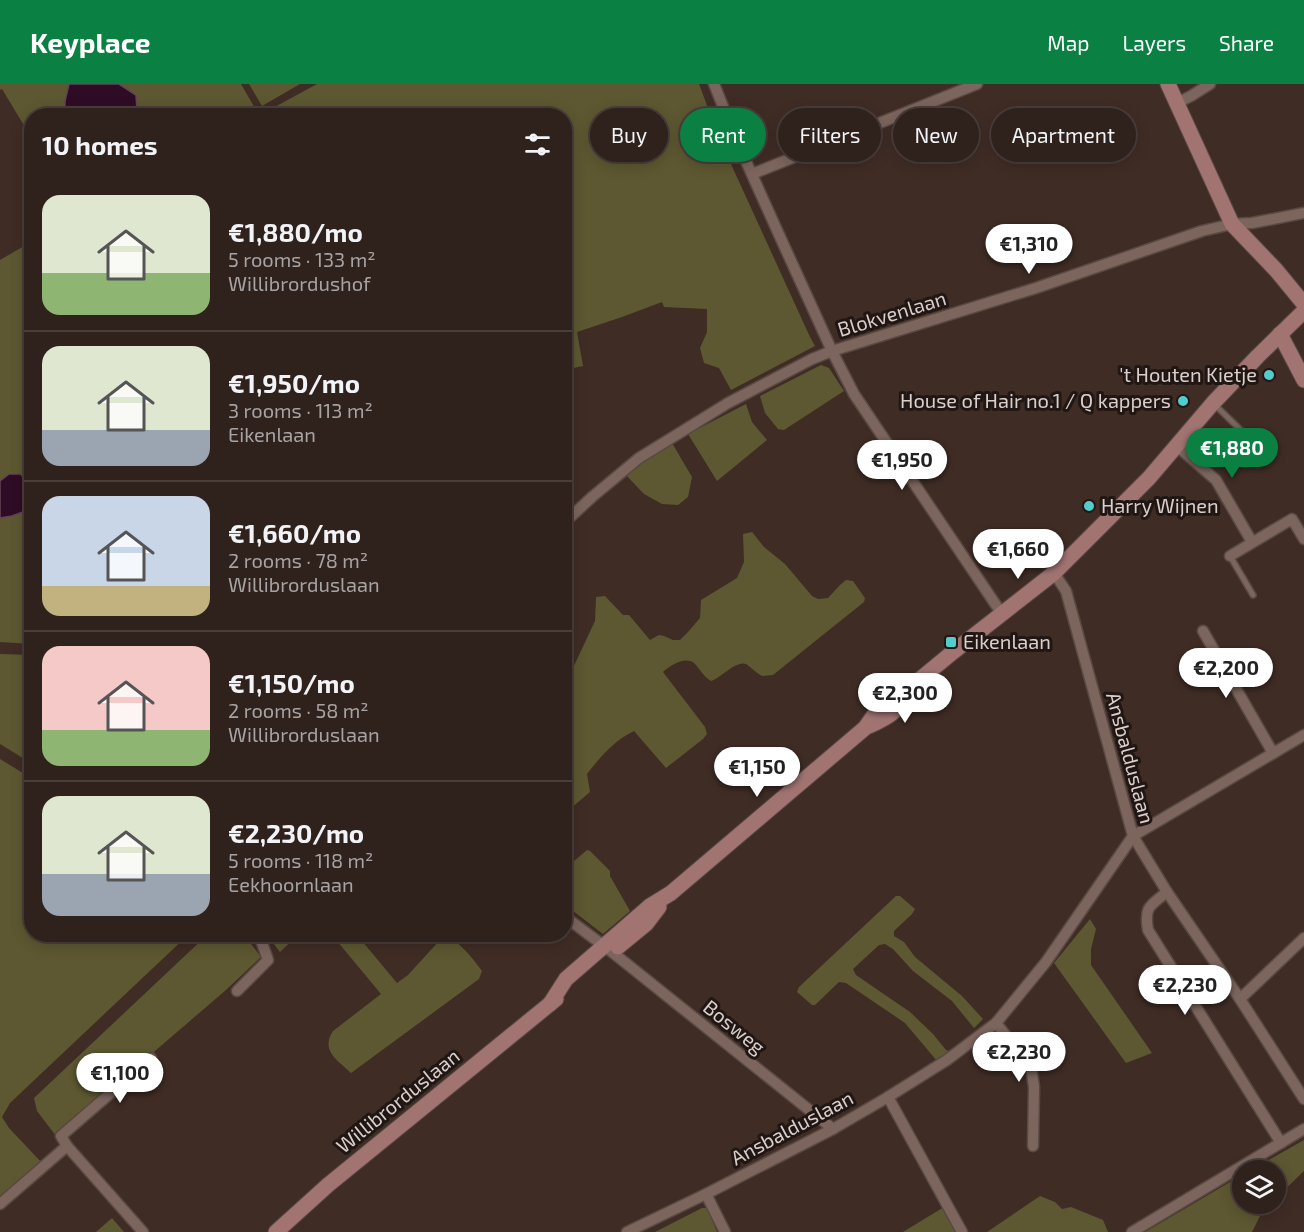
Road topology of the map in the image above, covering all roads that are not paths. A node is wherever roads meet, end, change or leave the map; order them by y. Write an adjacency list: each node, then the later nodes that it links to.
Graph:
1 (714, 84): 6 (street)
2 (977, 84): 6 (street)
3 (1168, 84): 5 (main road)
4 (1210, 84): 5 (street)
5 (1177, 103): 8 (main road)
6 (752, 174): 12 (street)
7 (1304, 213): 8 (street, Blokvenlaan)
8 (1232, 224): 9 (main road); 12 (street, Blokvenlaan)
9 (1304, 304)
10 (1304, 311): 11 (main road, Willibrorduslaan)
11 (1280, 334): 13 (main road); 14 (main road, Willibrorduslaan)
12 (832, 351): 17 (street, Blokvenlaan); 23 (street)
13 (1304, 380)
14 (1213, 403): 15 (lane); 16 (main road, Willibrorduslaan)
15 (1254, 443)
16 (1177, 446): 19 (street); 21 (main road, Willibrorduslaan)
17 (572, 515)
18 (1304, 538): 19 (street)
19 (1252, 542): 20 (street)
20 (1230, 556): 22 (lane)
21 (1054, 573): 23 (main road, Willibrorduslaan); 27 (street, Ansbalduslaan)
22 (1253, 594)
23 (1002, 614): 32 (main road, Willibrorduslaan)
24 (1203, 631): 26 (street)
25 (1304, 735): 26 (street)
26 (1273, 753): 27 (street)
27 (1133, 837): 28 (street); 35 (street, Ansbalduslaan)
28 (1167, 892): 34 (street); 41 (street)
29 (572, 922): 32 (street, Bosweg)
30 (1304, 938): 34 (street)
31 (262, 942): 33 (street)
32 (608, 949): 39 (street, Bosweg); 47 (main road, Willibrorduslaan)
33 (237, 992)
34 (1240, 999): 38 (street)
35 (996, 1023): 37 (street, Ansbalduslaan); 43 (street)
36 (152, 1058): 42 (street)
37 (888, 1097): 39 (street, Ansbalduslaan); 50 (street)
38 (1304, 1100)
39 (833, 1129): 44 (street, Ansbalduslaan)
40 (1304, 1129): 41 (street)
41 (1281, 1143): 51 (street)
42 (67, 1146): 45 (street); 46 (street)
43 (1032, 1146)
44 (706, 1194): 48 (street, Ansbalduslaan); 49 (street)
45 (0, 1204)
46 (143, 1232)
47 (276, 1232)
48 (627, 1232)
49 (725, 1232)
50 (962, 1232)
51 (1132, 1232)

